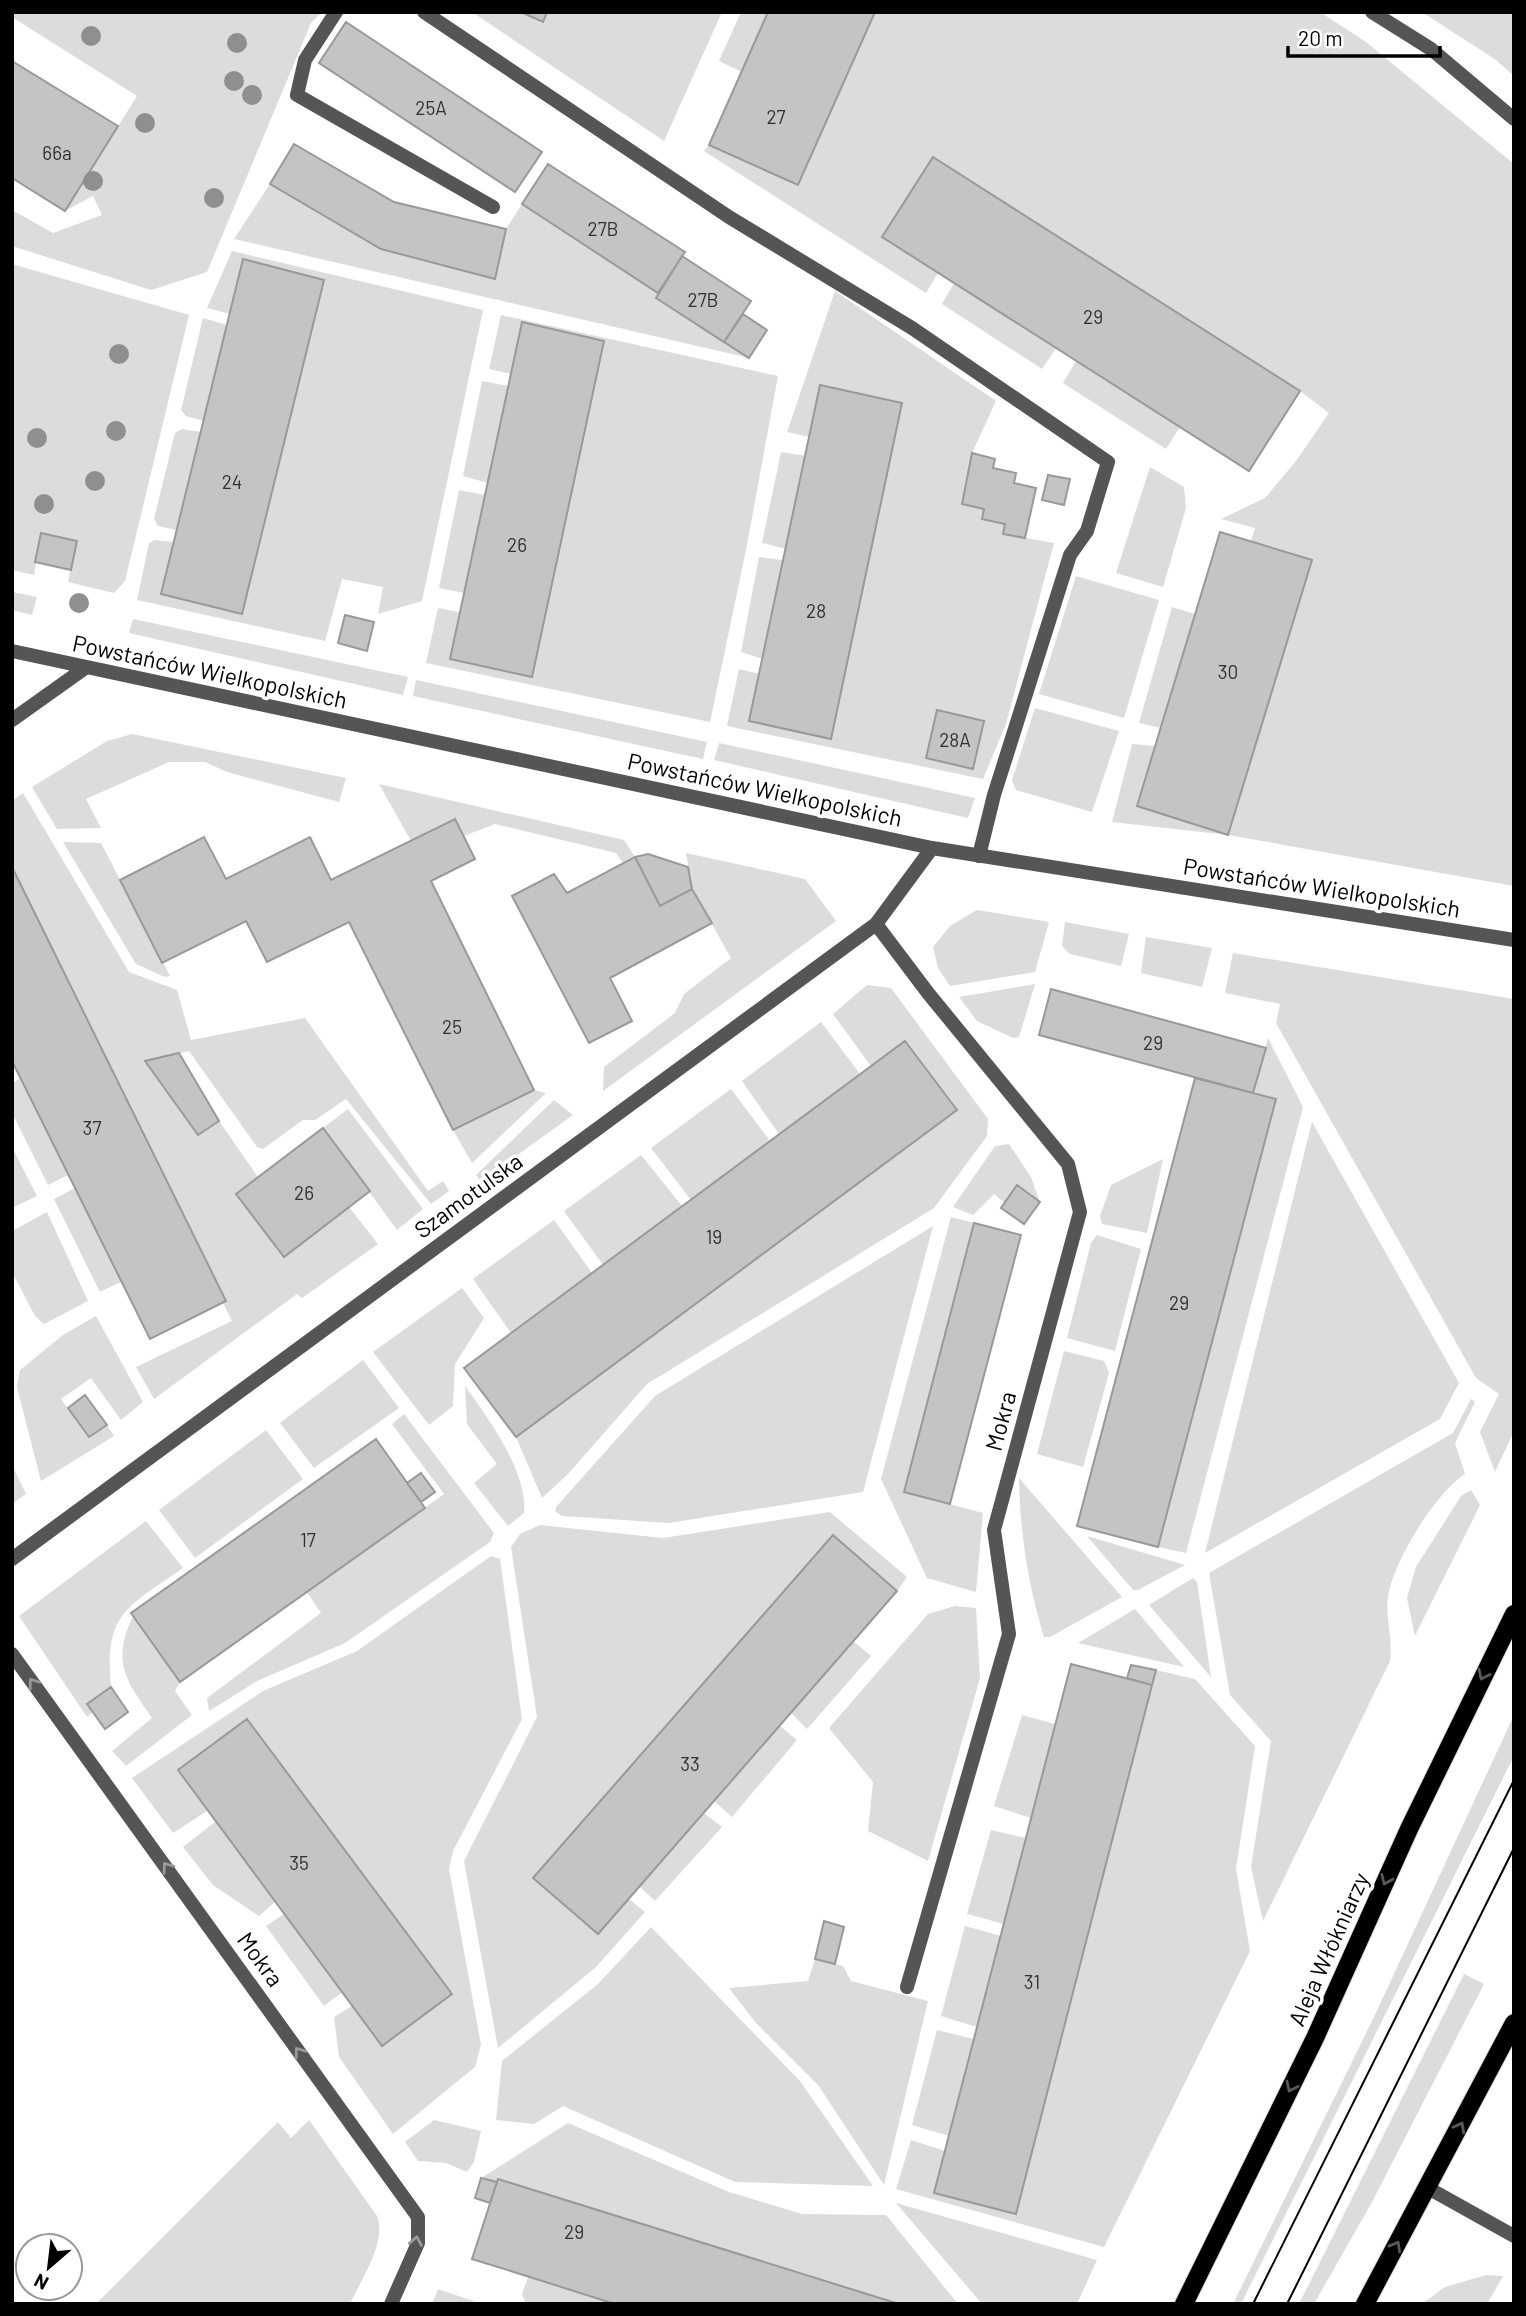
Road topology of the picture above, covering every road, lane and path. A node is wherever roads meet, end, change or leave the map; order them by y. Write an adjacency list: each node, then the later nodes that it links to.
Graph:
1 (336, 12): 5 (street)
2 (424, 12): 10 (street)
3 (1372, 12): 4 (street)
4 (1514, 118)
5 (493, 207)
6 (12, 651): 7 (street, Powstańców Wielkopolskich)
7 (85, 668): 8 (street); 9 (street, Powstańców Wielkopolskich)
8 (12, 719)
9 (932, 848): 10 (street, Powstańców Wielkopolskich); 11 (street, Szamotulska)
10 (979, 856): 12 (street, Powstańców Wielkopolskich)
11 (876, 924): 13 (street, Szamotulska); 16 (street, Mokra)
12 (1514, 940)
13 (12, 1559)
14 (1514, 1614): 21 (main road, Aleja Włókniarzy, one-way to 21)
15 (12, 1654): 20 (street, Mokra, one-way to 15)
16 (907, 1987)
17 (1514, 2023): 18 (main road, one-way to 17)
18 (1428, 2188): 19 (street); 22 (main road, one-way to 18)
19 (1514, 2236)
20 (391, 2304)
21 (1184, 2304)
22 (1365, 2304)

